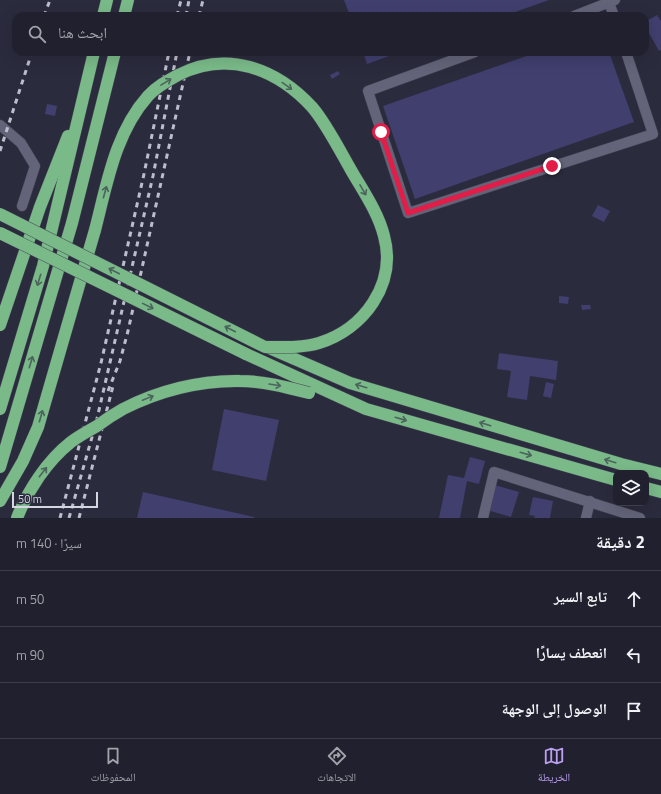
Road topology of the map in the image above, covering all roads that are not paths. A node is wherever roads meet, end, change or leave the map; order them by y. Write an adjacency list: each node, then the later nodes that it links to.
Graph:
1 (107, 0): 4 (highway)
2 (128, 0): 5 (highway)
3 (611, 1): 6 (street); 7 (street)
4 (104, 12)
5 (125, 12)
6 (584, 12)
7 (613, 12)
8 (93, 56): 12 (highway)
9 (114, 56): 21 (highway, one-way to 9)
10 (464, 56): 11 (street)
11 (627, 56)
12 (85, 92): 17 (highway); 20 (highway, one-way to 20)
13 (0, 125): 14 (street)
14 (22, 206)
15 (0, 214): 18 (highway, one-way to 15, bridge)
16 (0, 233): 19 (highway, one-way to 19, bridge)
17 (0, 325)
18 (265, 346): 22 (highway, one-way to 18, bridge); 26 (highway, one-way to 18, bridge)
19 (310, 389): 23 (highway, one-way to 23); 28 (highway, one-way to 19, bridge)
20 (0, 409)
21 (0, 467)
22 (661, 474)
23 (613, 479)
24 (649, 489): 25 (highway)
25 (661, 492)
26 (0, 501)
27 (590, 501): 29 (street); 30 (street); 31 (street)
28 (17, 518)
29 (483, 518)
30 (586, 518)
31 (640, 518)

